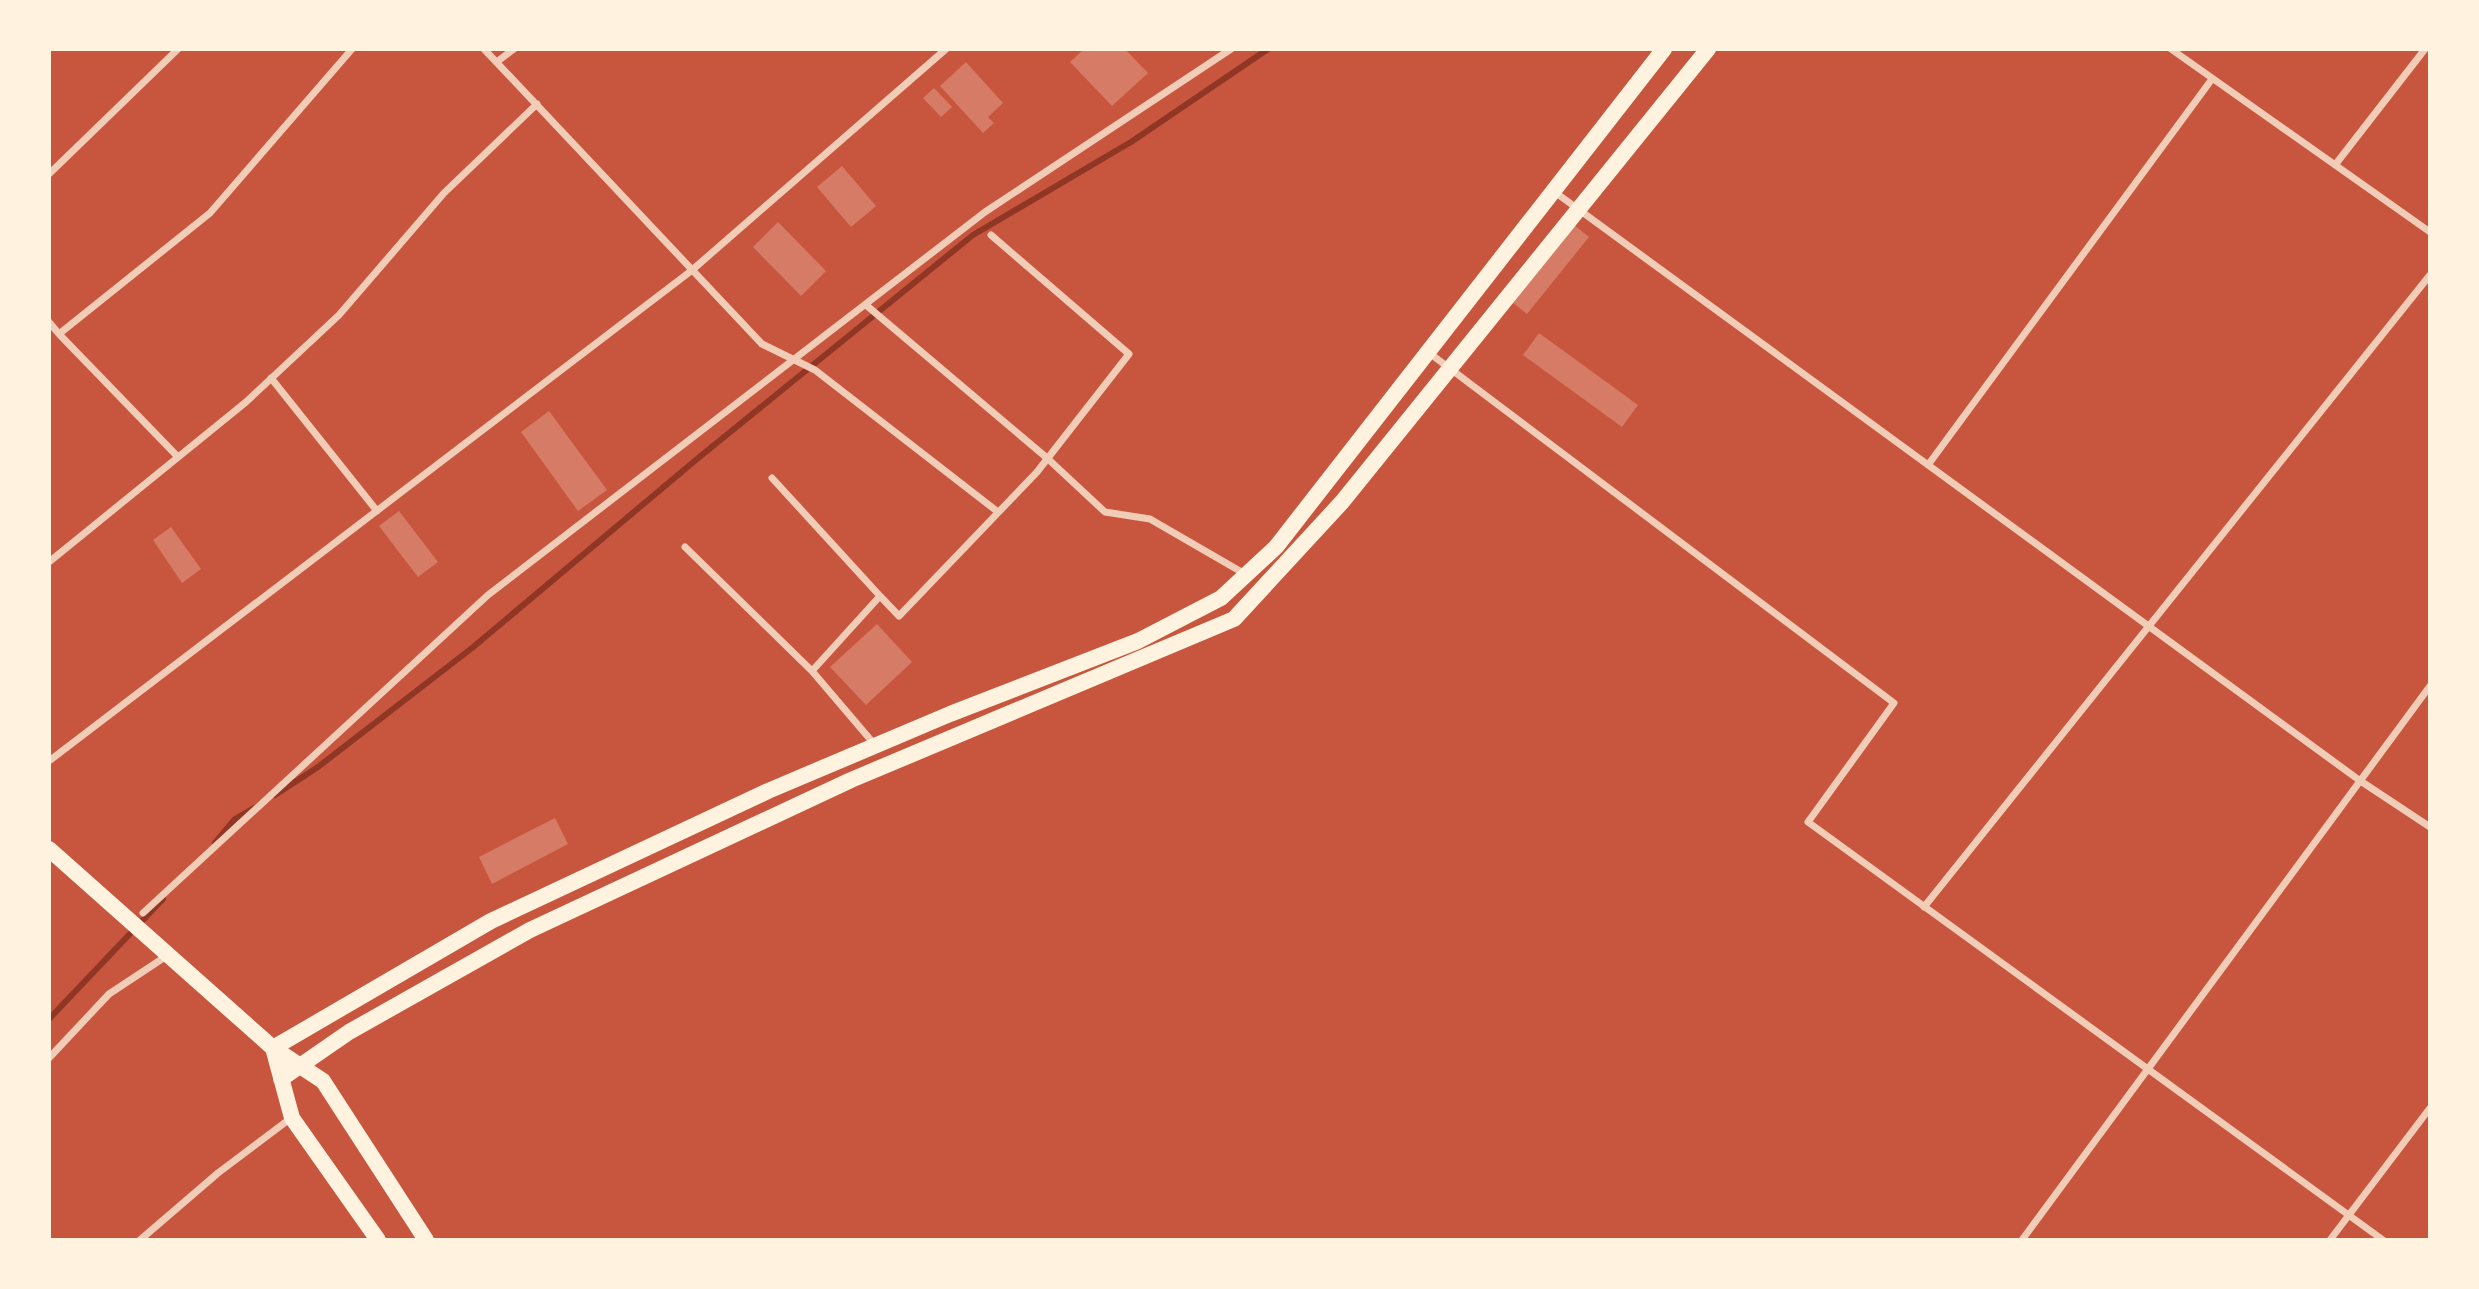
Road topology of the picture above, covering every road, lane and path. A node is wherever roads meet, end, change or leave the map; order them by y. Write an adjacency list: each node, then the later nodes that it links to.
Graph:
1 (178, 49): 15 (street)
2 (352, 49): 24 (street)
3 (484, 49): 11 (street)
4 (514, 49): 11 (street)
5 (946, 49): 20 (street)
6 (1231, 49): 22 (street)
7 (1664, 49): 16 (main road)
8 (1708, 49): 17 (main road)
9 (2171, 49): 12 (street)
10 (2424, 49): 14 (street)
11 (498, 61): 13 (street)
12 (2212, 79): 14 (street); 31 (street)
13 (537, 104): 20 (street); 28 (street)
14 (2335, 165): 18 (street)
15 (49, 174)
16 (1552, 190): 17 (street); 25 (main road)
17 (1579, 210): 27 (main road); 31 (street)
18 (2430, 232)
19 (991, 235): 30 (street)
20 (691, 271): 26 (street); 33 (street)
21 (2430, 275): 39 (street)
22 (866, 305): 26 (street); 30 (street)
23 (49, 322): 24 (street)
24 (59, 334): 29 (street)
25 (1428, 352): 27 (street); 37 (main road)
26 (795, 360): 34 (street); 48 (street)
27 (1450, 368): 47 (street); 52 (main road)
28 (271, 378): 29 (street); 33 (street)
29 (178, 457): 36 (street)
30 (1047, 458): 34 (street); 37 (street)
31 (1928, 465): 39 (street)
32 (772, 478): 38 (street)
33 (377, 511): 43 (street)
34 (998, 512): 38 (street)
35 (685, 547): 40 (street)
36 (49, 562)
37 (1246, 575): 42 (main road)
38 (880, 596): 40 (street)
39 (2151, 626): 44 (street); 47 (street)
40 (812, 671): 42 (street)
41 (2430, 686): 44 (street)
42 (875, 746): 50 (main road)
43 (49, 761)
44 (2359, 780): 45 (street); 53 (street)
45 (2430, 827)
46 (49, 849): 49 (main road)
47 (1924, 907): 53 (street)
48 (143, 913)
49 (169, 954): 50 (main road); 51 (street)
50 (273, 1048): 52 (main road); 54 (main road)
51 (49, 1058)
52 (300, 1066): 54 (main road); 60 (main road)
53 (2147, 1069): 57 (street); 61 (street)
54 (281, 1079): 56 (main road)
55 (2430, 1108): 57 (street)
56 (292, 1118): 58 (street); 59 (main road)
57 (2348, 1214): 62 (street); 63 (street)
58 (140, 1240)
59 (378, 1240)
60 (426, 1240)
61 (2022, 1240)
62 (2330, 1240)
63 (2383, 1240)

